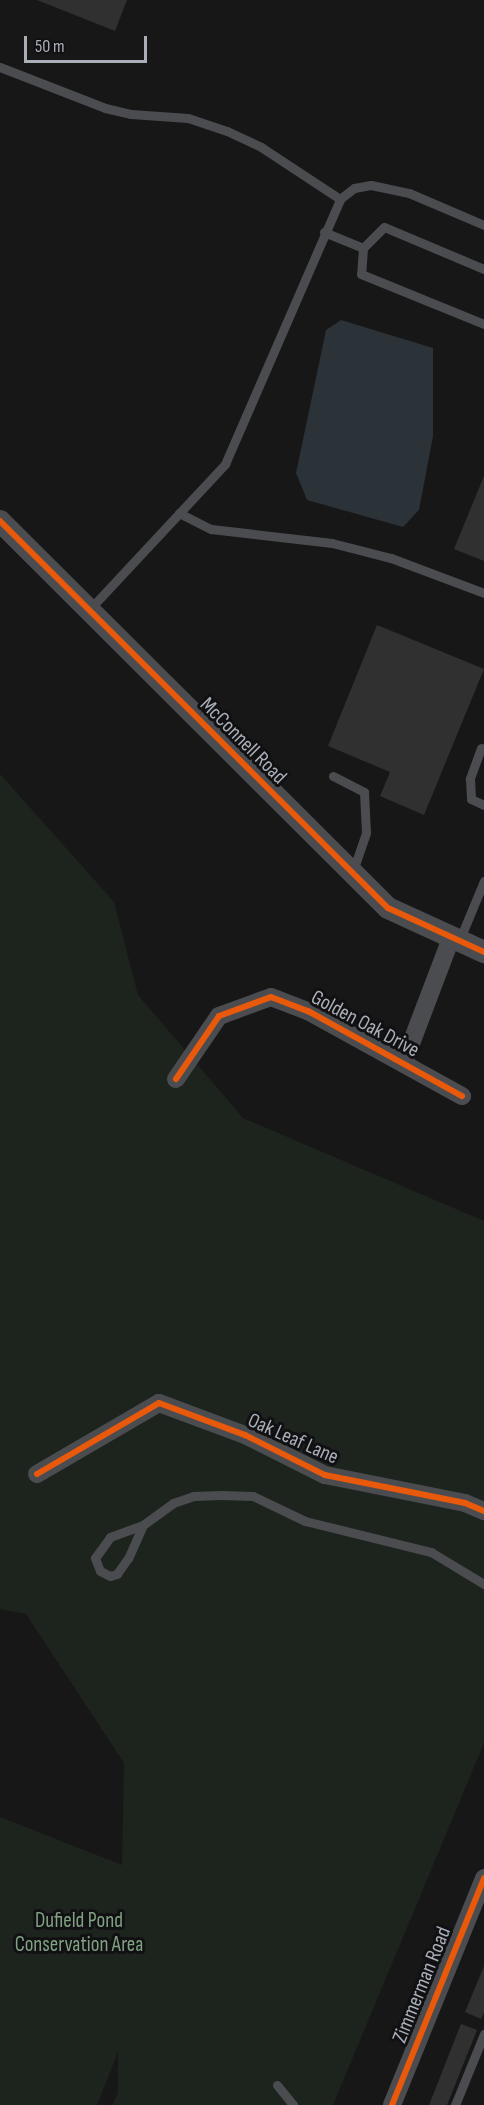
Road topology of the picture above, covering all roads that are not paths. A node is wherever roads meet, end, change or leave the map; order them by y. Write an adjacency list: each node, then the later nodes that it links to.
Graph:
1 (0, 67): 2 (lane)
2 (340, 199): 3 (lane); 4 (lane)
3 (484, 225)
4 (324, 231): 5 (lane); 8 (lane)
5 (363, 248): 6 (lane); 7 (lane)
6 (484, 269)
7 (484, 324)
8 (178, 513): 10 (lane); 11 (lane)
9 (0, 521): 11 (street, McConnell Road)
10 (484, 593)
11 (88, 610): 15 (street, McConnell Road)
12 (481, 748): 14 (lane)
13 (333, 776): 15 (lane)
14 (484, 805)
15 (352, 873): 17 (street, McConnell Road)
16 (484, 881): 17 (lane)
17 (455, 940): 18 (street, McConnell Road); 19 (street)
18 (484, 952)
19 (404, 1062): 20 (street, Golden Oak Drive); 21 (street, Golden Oak Drive)
20 (176, 1079)
21 (462, 1096)
22 (37, 1474): 23 (street, Oak Leaf Lane)
23 (484, 1511)
24 (143, 1525): 24 (lane); 25 (lane)
25 (484, 1584)
26 (484, 1878): 30 (street, Zimmerman Road)
27 (484, 2034): 31 (lane)
28 (277, 2085): 29 (lane)
29 (293, 2105)
30 (392, 2105)
31 (455, 2105)

